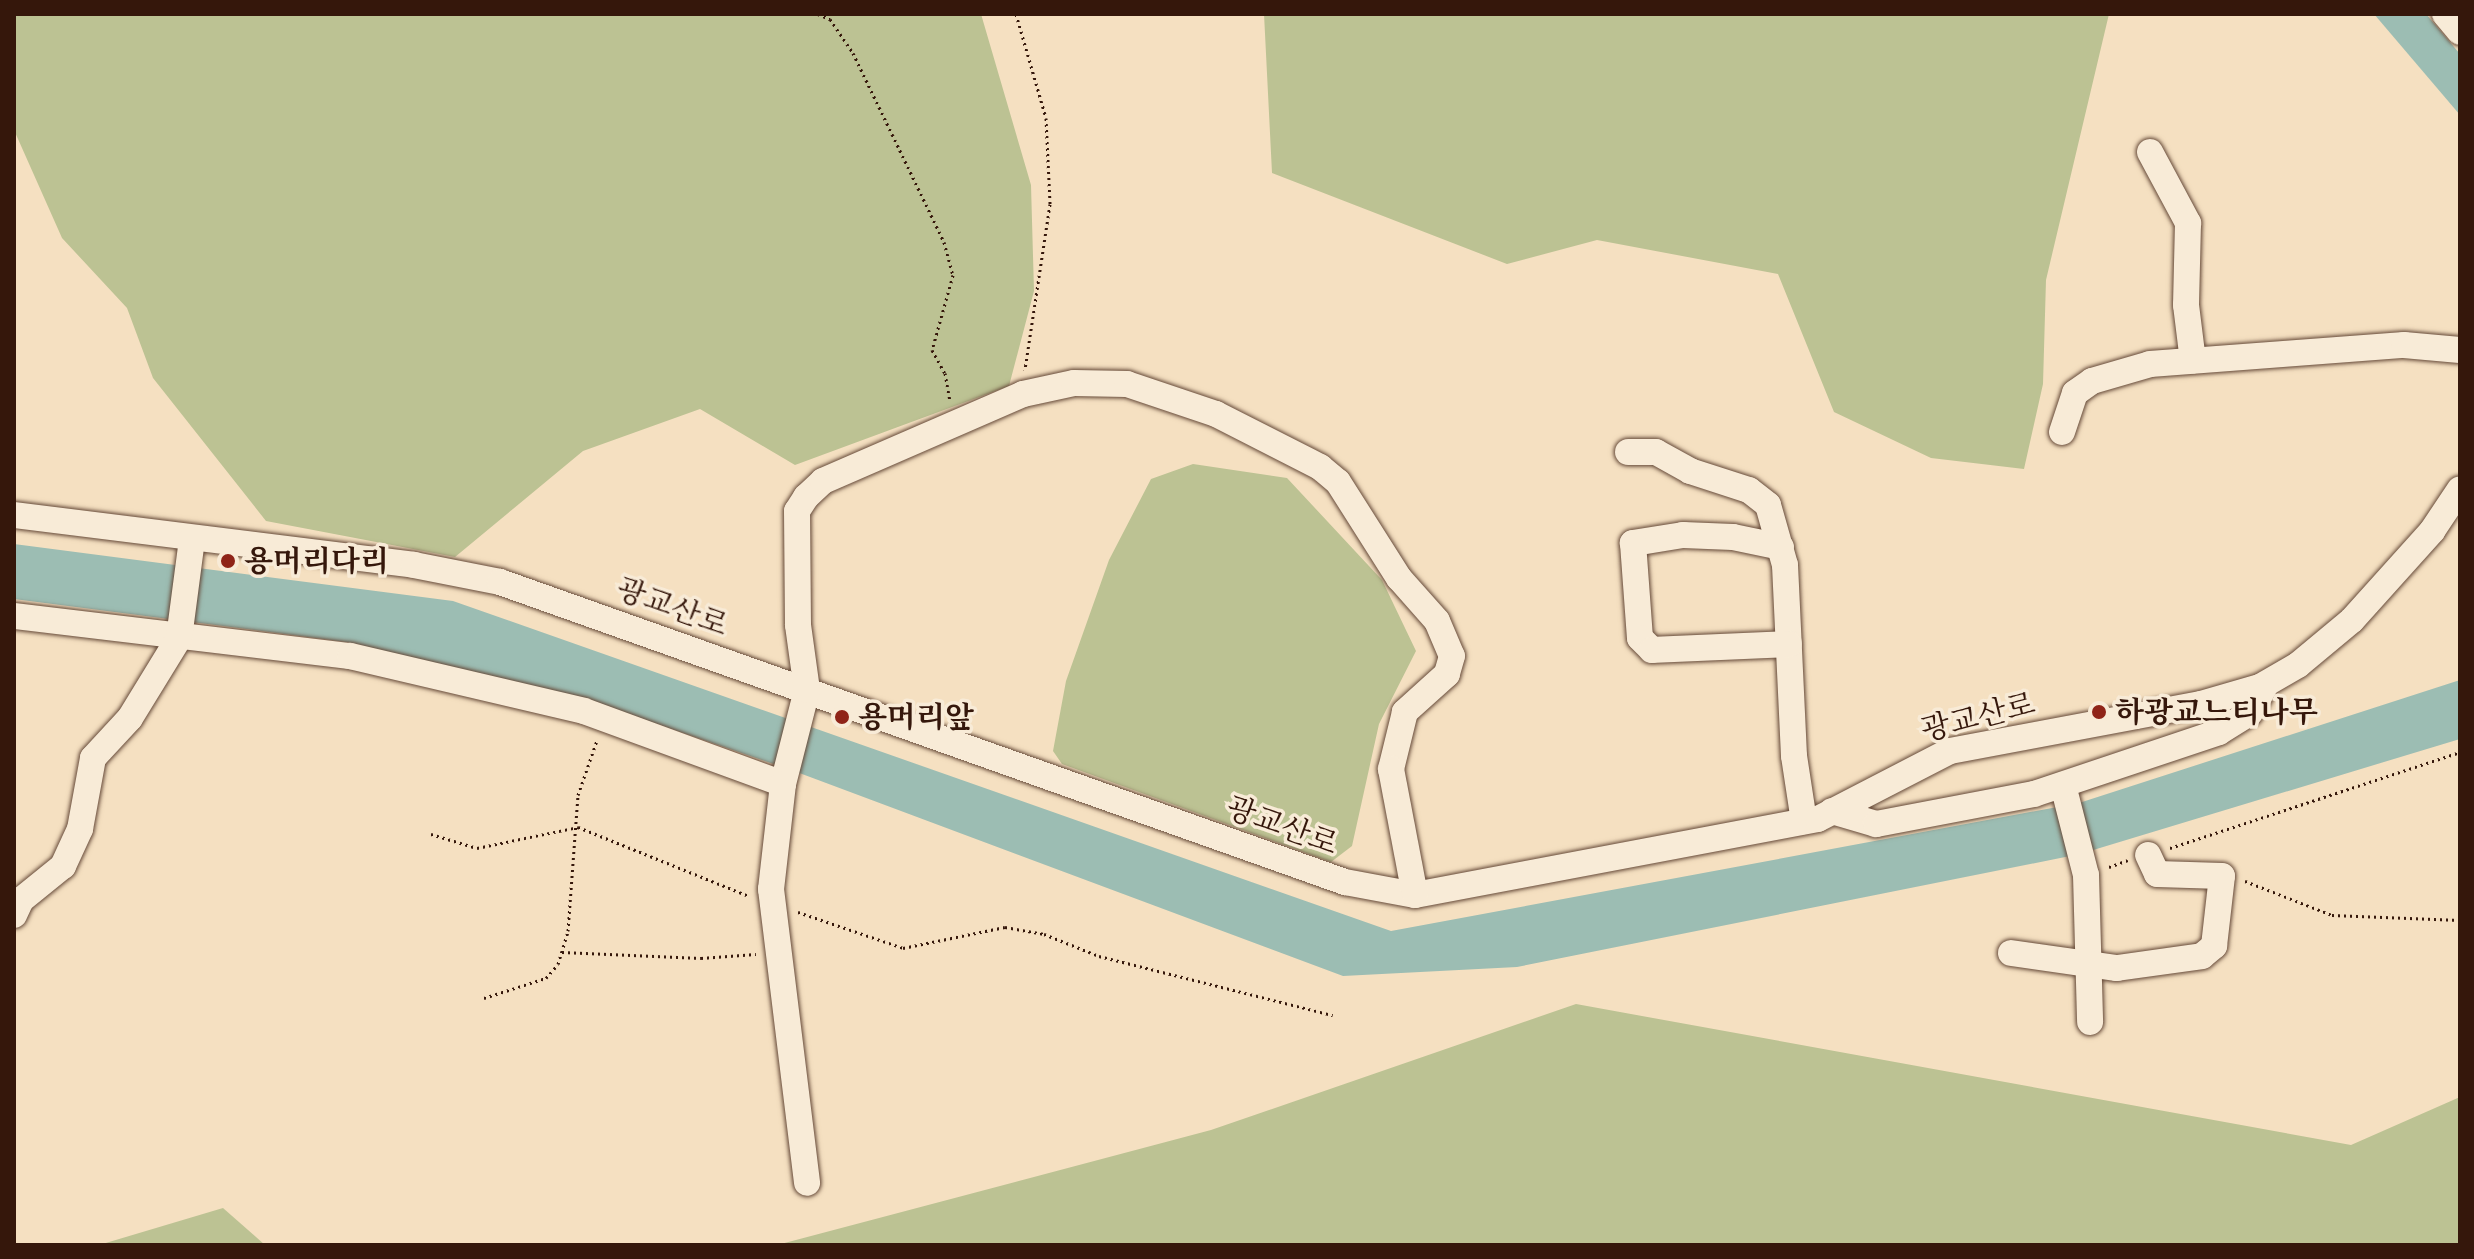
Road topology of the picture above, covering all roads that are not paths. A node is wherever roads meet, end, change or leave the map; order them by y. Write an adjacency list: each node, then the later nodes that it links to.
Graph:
1 (2445, 14): 2 (street)
2 (2460, 32)
3 (2150, 152): 5 (street)
4 (2460, 350): 5 (street)
5 (2193, 361): 6 (street)
6 (2062, 432)
7 (1628, 452): 11 (street)
8 (2460, 489): 15 (street, 광교산로)
9 (14, 515): 10 (street, 광교산로)
10 (191, 547): 13 (street); 16 (street, 광교산로)
11 (1781, 547): 14 (street); 14 (street)
12 (14, 616): 13 (street)
13 (179, 635): 17 (street); 23 (street)
14 (1789, 644): 20 (street)
15 (2266, 684): 18 (street); 19 (street, 광교산로)
16 (804, 699): 17 (street); 22 (street, 광교산로); 22 (street)
17 (784, 780): 27 (street)
18 (2064, 793): 19 (street); 25 (street)
19 (1832, 811): 20 (street, 광교산로)
20 (1804, 821): 22 (street, 광교산로)
21 (2148, 855): 25 (street)
22 (1415, 895)
23 (14, 915)
24 (2011, 953): 25 (street)
25 (2089, 964): 26 (street)
26 (2090, 1022)
27 (807, 1183)

